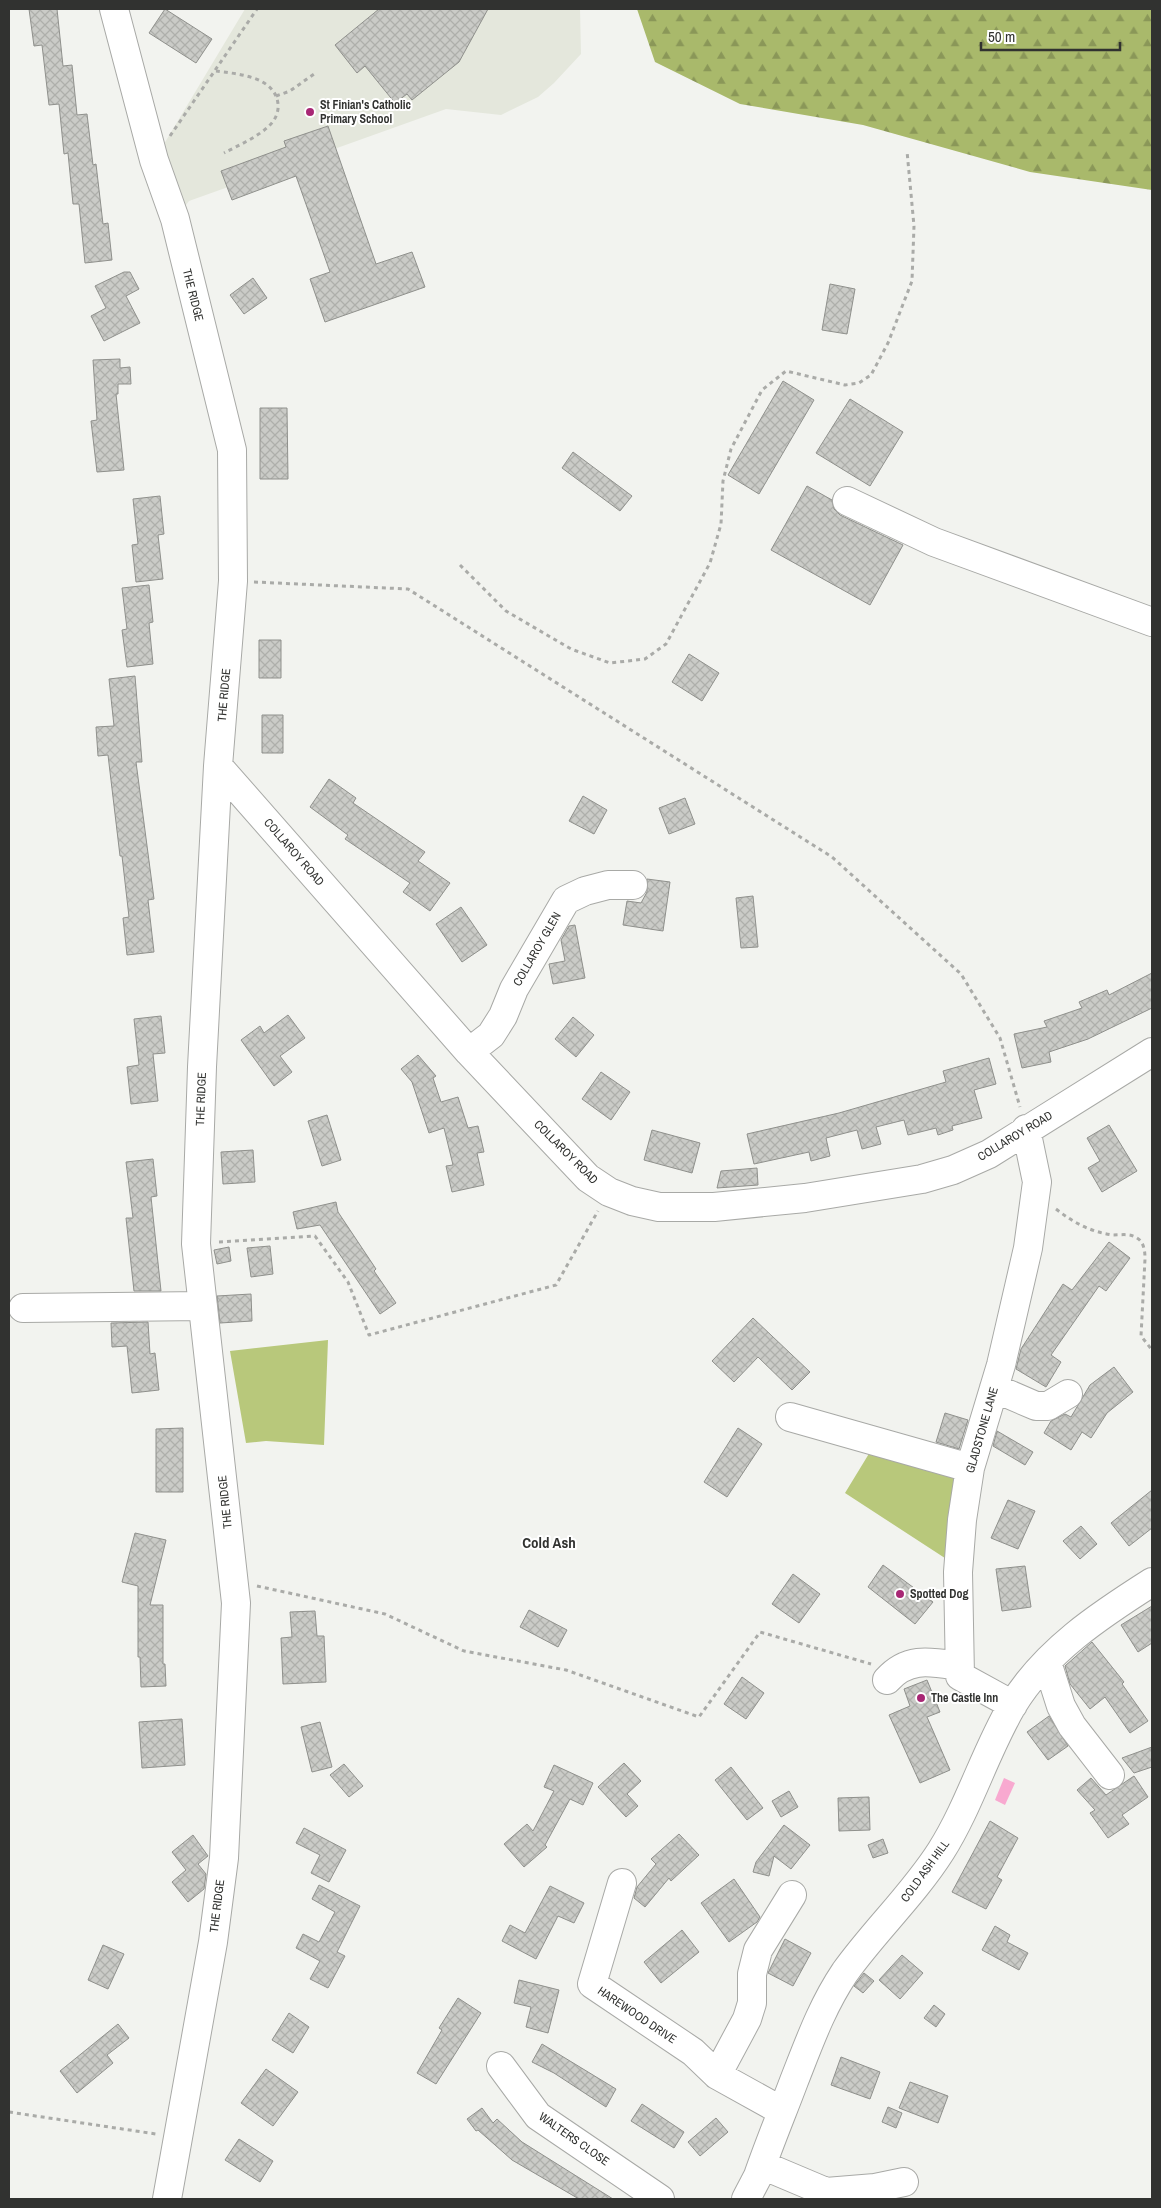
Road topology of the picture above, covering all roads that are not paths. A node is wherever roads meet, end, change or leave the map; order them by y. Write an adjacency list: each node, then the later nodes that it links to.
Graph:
1 (114, 9): 4 (street, THE RIDGE)
2 (847, 501): 3 (street)
3 (1152, 622)
4 (218, 766): 6 (street, COLLAROY ROAD); 9 (street, THE RIDGE)
5 (633, 885): 6 (street, COLLAROY GLEN)
6 (469, 1052): 8 (street, COLLAROY ROAD)
7 (1152, 1052): 8 (street, COLLAROY ROAD)
8 (1026, 1130): 11 (street, GLADSTONE LANE)
9 (203, 1306): 10 (street); 29 (street, THE RIDGE)
10 (23, 1308)
11 (994, 1388): 12 (street); 14 (street, GLADSTONE LANE)
12 (1068, 1394)
13 (790, 1417): 14 (street)
14 (970, 1468): 17 (street, GLADSTONE LANE)
15 (1152, 1582): 16 (street, COLD ASH HILL)
16 (1047, 1662): 19 (street, COLD ASH HILL); 20 (street)
17 (959, 1666): 18 (street); 19 (street)
18 (891, 1676)
19 (1013, 1704): 25 (street, COLD ASH HILL)
20 (1110, 1775)
21 (622, 1883): 24 (street, HAREWOOD DRIVE)
22 (792, 1895): 24 (street)
23 (501, 2066): 30 (street, WALTERS CLOSE)
24 (717, 2075): 25 (street, HAREWOOD DRIVE)
25 (782, 2111): 26 (street, COLD ASH HILL)
26 (762, 2165): 28 (street); 31 (street, COLD ASH HILL)
27 (904, 2182): 28 (street)
28 (827, 2195)
29 (167, 2199)
30 (660, 2199)
31 (746, 2199)

